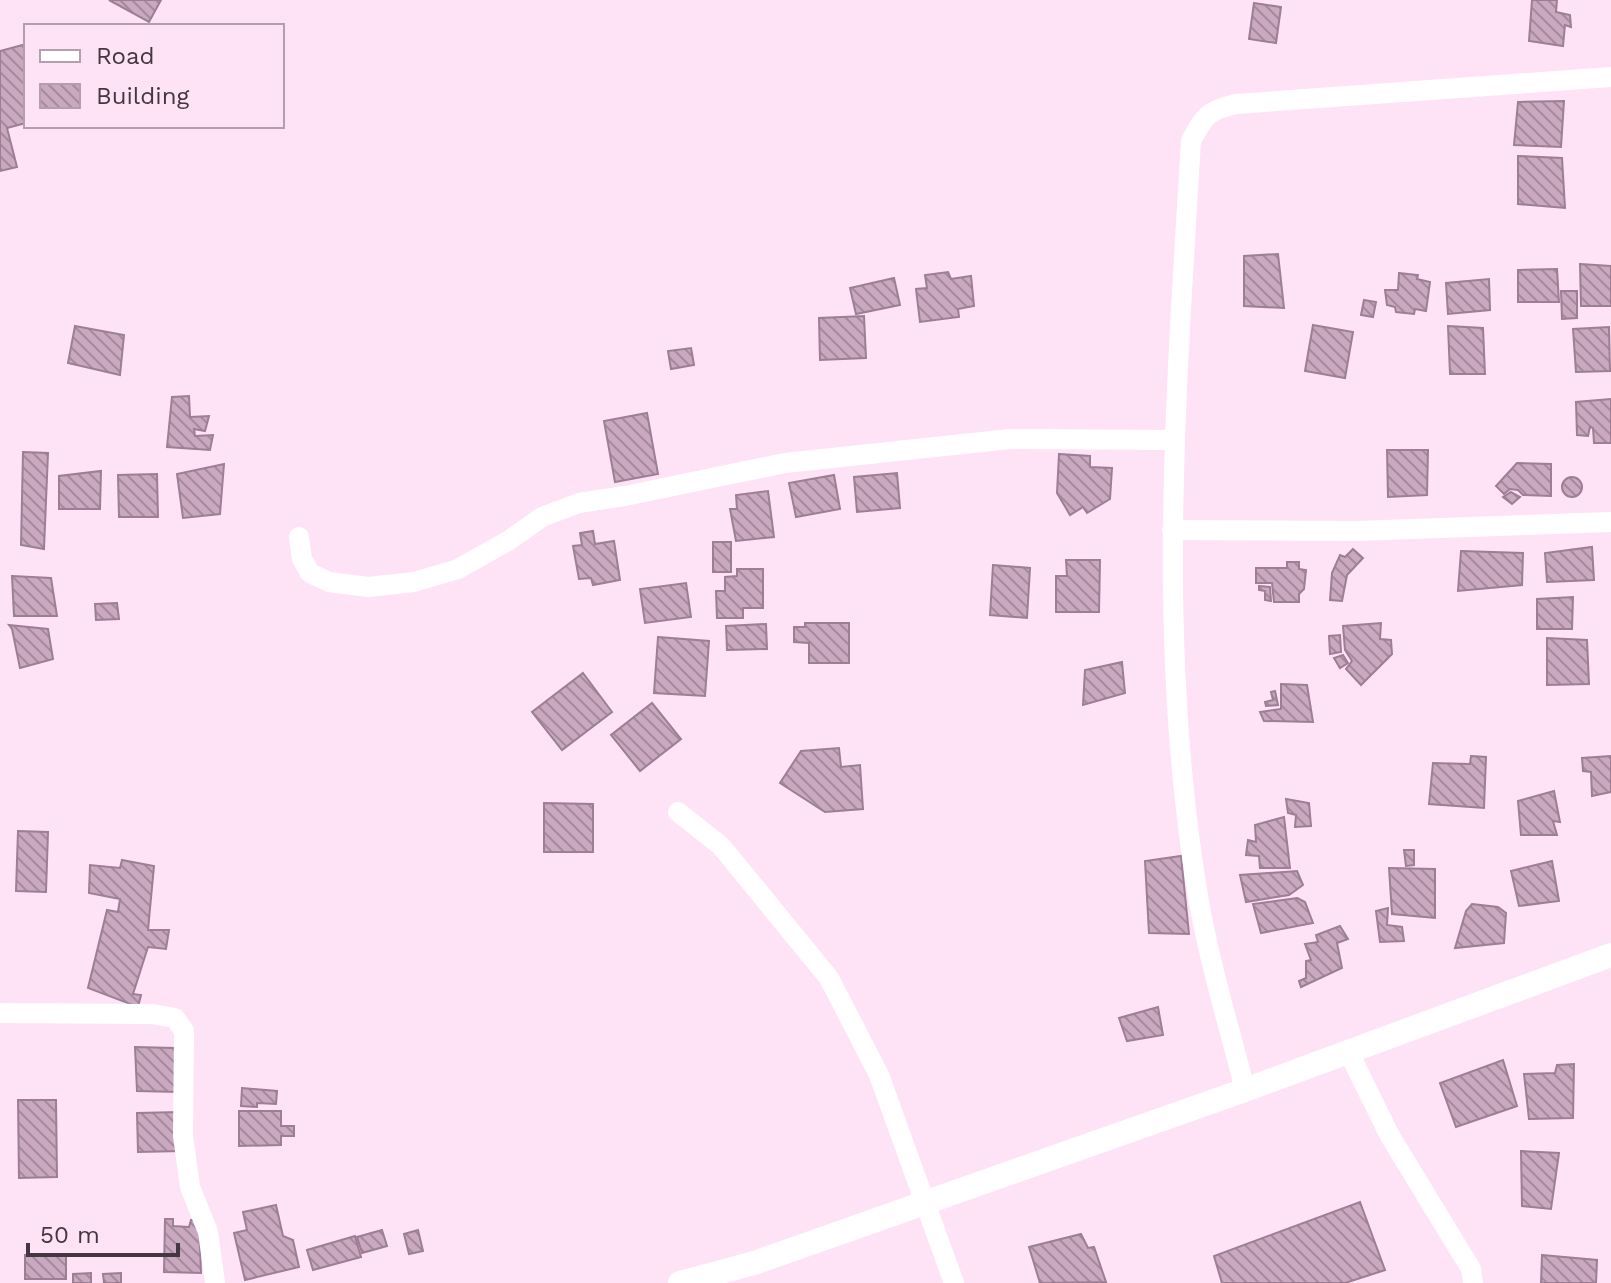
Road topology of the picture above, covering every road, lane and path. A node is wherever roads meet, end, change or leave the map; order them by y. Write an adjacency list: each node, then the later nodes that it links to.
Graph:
1 (1611, 77): 2 (street)
2 (1174, 440): 4 (street); 5 (street)
3 (1611, 522): 4 (street)
4 (1172, 530): 10 (street)
5 (299, 537)
6 (678, 812): 11 (street)
7 (1611, 955): 9 (main road)
8 (0, 1013): 12 (street)
9 (1348, 1051): 10 (main road); 15 (street)
10 (1245, 1090): 11 (main road)
11 (926, 1202): 13 (main road); 14 (street)
12 (215, 1283)
13 (680, 1283)
14 (954, 1283)
15 (1473, 1283)

